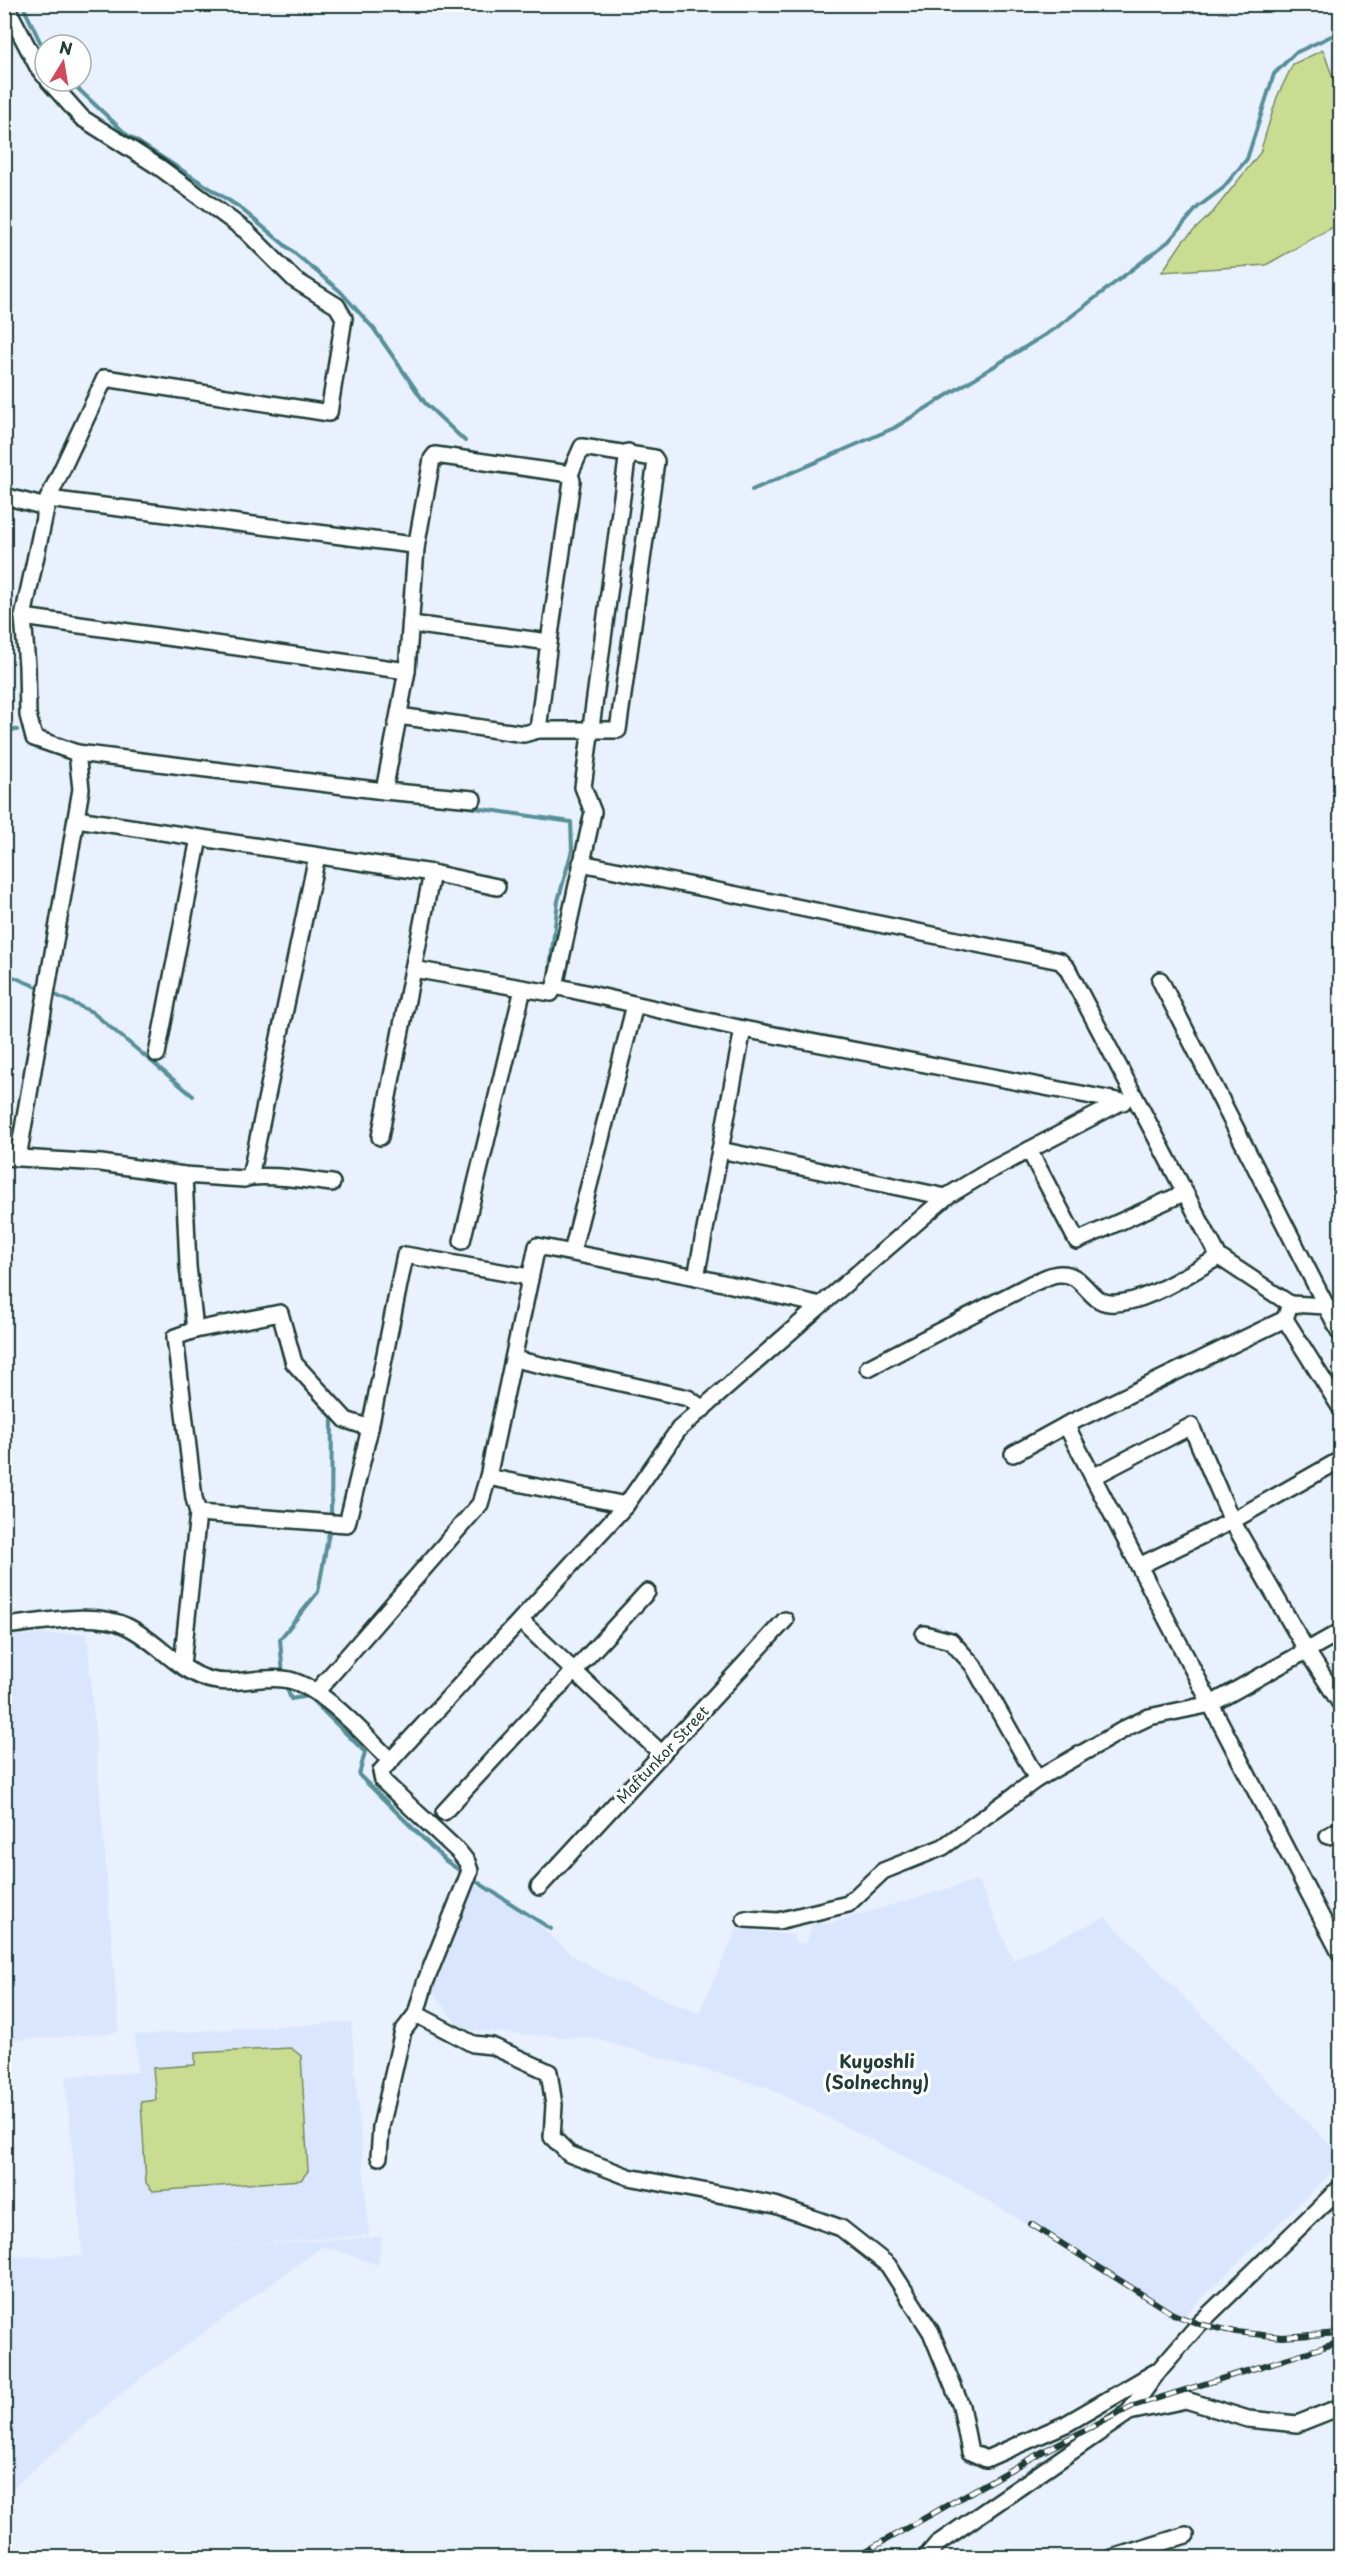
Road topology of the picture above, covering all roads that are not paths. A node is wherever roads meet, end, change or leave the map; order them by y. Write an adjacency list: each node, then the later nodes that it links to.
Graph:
1 (5, 4): 2 (street)
2 (33, 58)
3 (60, 93): 7 (street)
4 (628, 452): 5 (street); 15 (street); 15 (street)
5 (570, 474): 8 (street); 11 (street)
6 (4, 496): 7 (street)
7 (47, 503): 8 (street); 9 (street)
8 (416, 548): 10 (street)
9 (23, 617): 12 (street); 16 (street)
10 (411, 624): 11 (street); 12 (street)
11 (549, 642): 14 (street)
12 (407, 670): 13 (street)
13 (399, 716): 14 (street); 17 (street)
14 (538, 730): 15 (street)
15 (589, 731): 22 (street)
16 (77, 753): 17 (street); 19 (street)
17 (384, 791): 18 (street)
18 (473, 799)
19 (77, 819): 20 (street); 37 (street)
20 (199, 838): 21 (street); 31 (street)
21 (317, 856): 23 (street); 39 (street)
22 (581, 863): 27 (street); 32 (street)
23 (432, 873): 24 (street); 25 (street)
24 (497, 887)
25 (413, 969): 28 (street); 34 (street)
26 (1160, 980): 50 (street)
27 (555, 986): 28 (street); 29 (street)
28 (523, 989): 43 (street)
29 (635, 1005): 30 (street); 44 (street)
30 (743, 1029): 33 (street); 35 (street)
31 (157, 1054)
32 (1137, 1097): 33 (street); 41 (street)
33 (1121, 1102): 36 (street)
34 (380, 1137)
35 (720, 1150): 42 (street); 47 (street)
36 (1029, 1150): 41 (street); 42 (street)
37 (11, 1158): 38 (street)
38 (184, 1175): 39 (street); 52 (street)
39 (250, 1177): 40 (street)
40 (332, 1183)
41 (1184, 1192): 45 (street)
42 (946, 1197): 49 (street)
43 (462, 1241)
44 (572, 1252): 46 (street); 47 (street)
45 (1219, 1257): 48 (street); 55 (street)
46 (529, 1277): 54 (street); 59 (street)
47 (696, 1277): 49 (street)
48 (1290, 1304): 50 (street); 51 (street)
49 (821, 1305): 57 (street)
50 (1326, 1306): 53 (street)
51 (1286, 1319): 56 (street); 58 (street)
52 (195, 1330): 59 (street); 65 (street)
53 (1341, 1333)
54 (514, 1359): 57 (street); 62 (street)
55 (868, 1368)
56 (1341, 1407)
57 (702, 1409): 64 (street)
58 (1066, 1425): 60 (street); 63 (street)
59 (370, 1428): 65 (street)
60 (1013, 1454)
61 (1341, 1460): 66 (street)
62 (488, 1477): 64 (street); 77 (street)
63 (1093, 1477): 66 (street); 67 (street)
64 (626, 1505): 70 (street)
65 (198, 1513): 75 (street)
66 (1232, 1521): 67 (street); 74 (street)
67 (1139, 1566): 79 (street)
68 (647, 1592): 76 (street)
69 (785, 1620): 80 (street, Maftunkor Street)
70 (521, 1621): 76 (street); 81 (street)
71 (4, 1626): 75 (street)
72 (1341, 1632): 74 (street)
73 (924, 1634): 82 (street)
74 (1307, 1651): 78 (street); 79 (street)
75 (182, 1665): 77 (street)
76 (574, 1672): 80 (street); 83 (street)
77 (317, 1691): 81 (street)
78 (1341, 1703)
79 (1211, 1704): 82 (street); 86 (street)
80 (662, 1755): 84 (street, Maftunkor Street)
81 (391, 1761): 87 (street)
82 (1037, 1779): 85 (street)
83 (444, 1812)
84 (539, 1887)
85 (745, 1919)
86 (1341, 1953)
87 (416, 2014): 88 (street); 90 (street)
88 (379, 2157)
89 (1341, 2188): 90 (street)
90 (1159, 2370): 92 (street)
91 (1341, 2408): 92 (street)
92 (1129, 2412): 94 (street)
93 (1186, 2535): 95 (street)
94 (925, 2558)
95 (1112, 2558)

